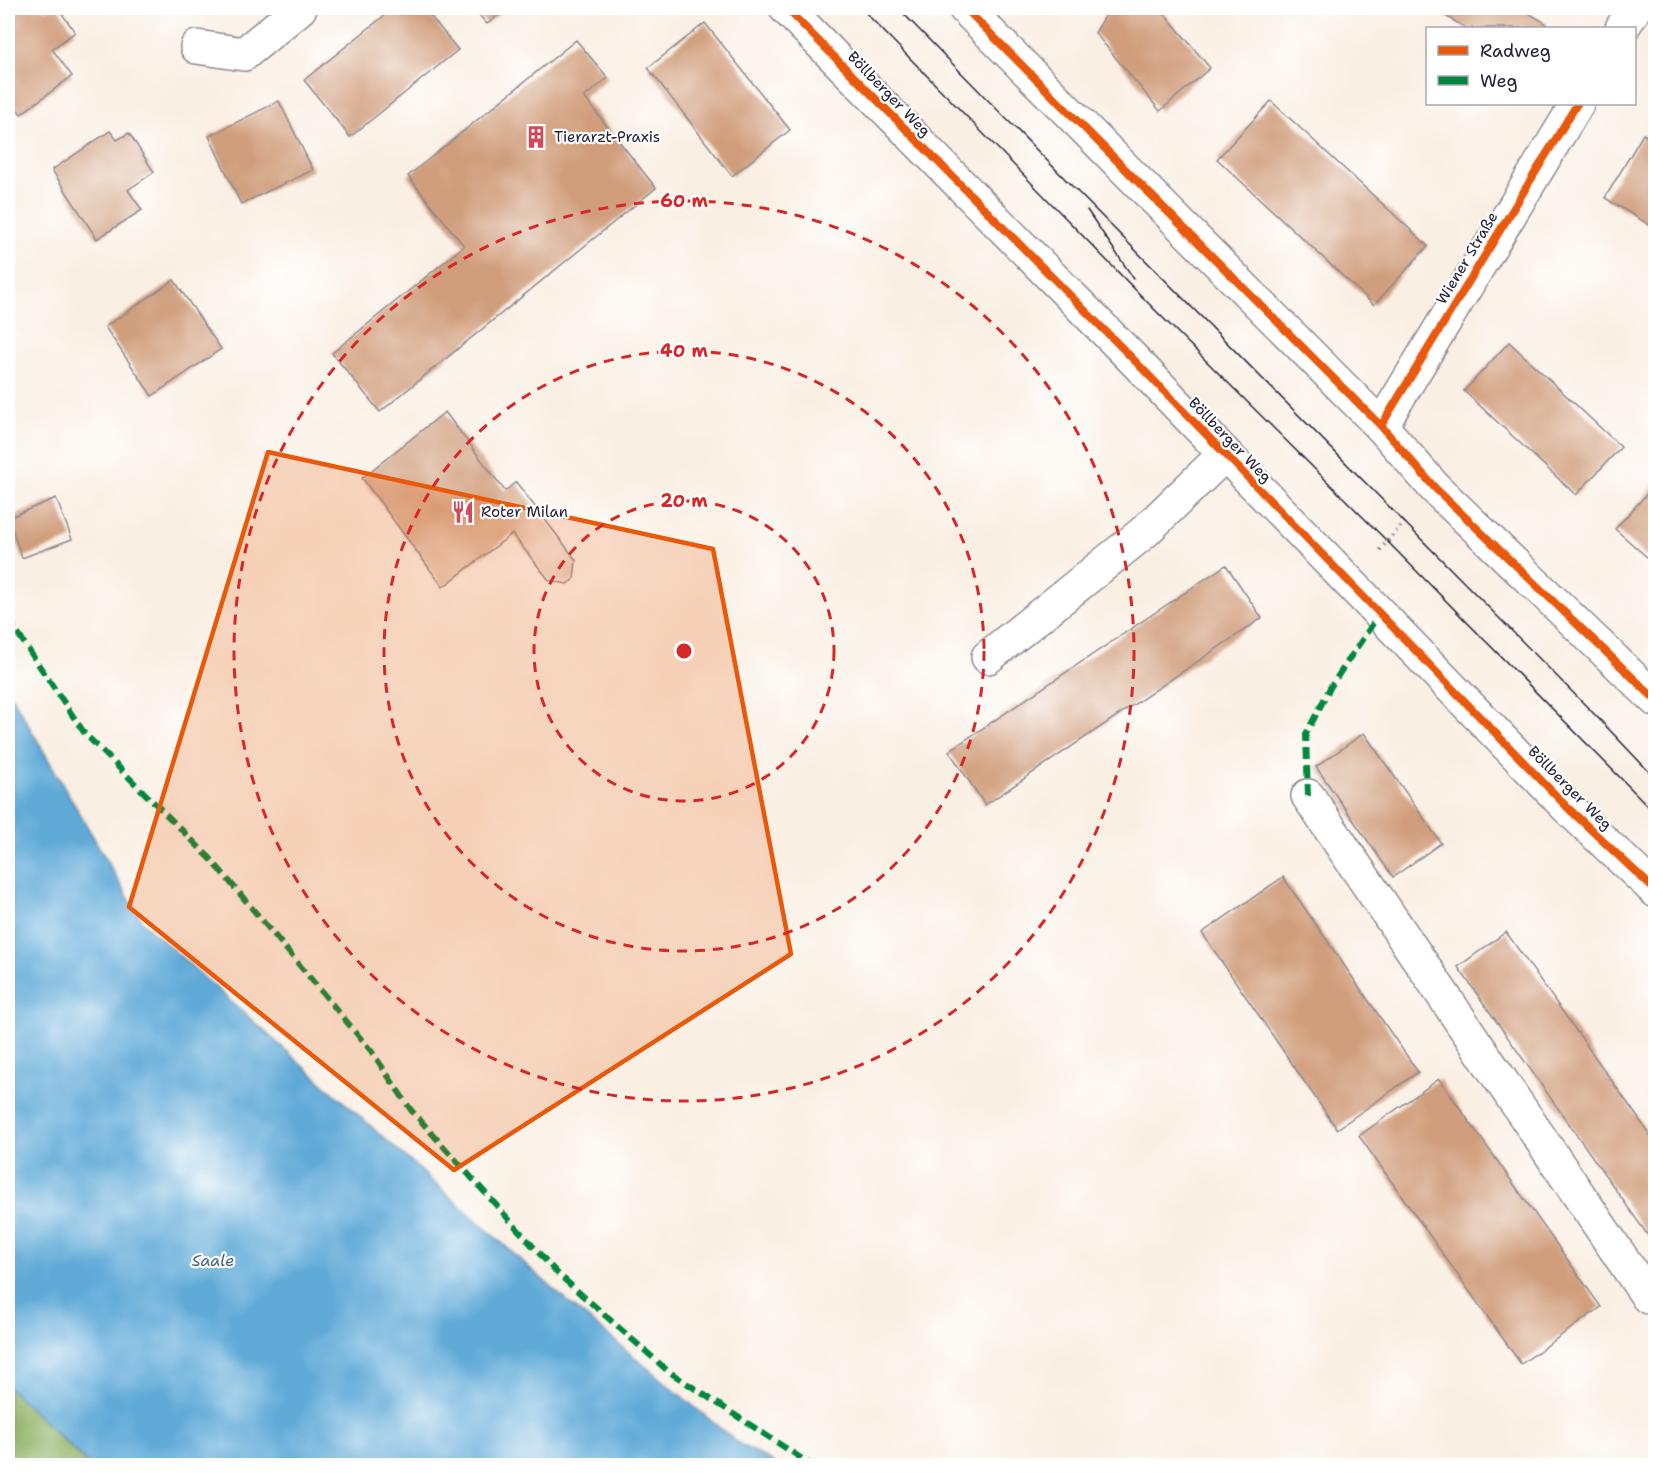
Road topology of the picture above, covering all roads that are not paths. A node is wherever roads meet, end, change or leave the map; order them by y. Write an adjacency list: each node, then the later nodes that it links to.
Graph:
1 (300, 8): 6 (street)
2 (786, 8): 9 (street, Böllberger Weg)
3 (966, 8): 8 (street)
4 (1635, 8): 5 (street)
5 (1623, 27)
6 (196, 46)
7 (1576, 105): 8 (street, Wiener Straße)
8 (1381, 426): 11 (street)
9 (1225, 454): 10 (street); 13 (street, Böllberger Weg)
10 (988, 657)
11 (1656, 700)
12 (1308, 796): 14 (street)
13 (1656, 891)
14 (1656, 1292)

